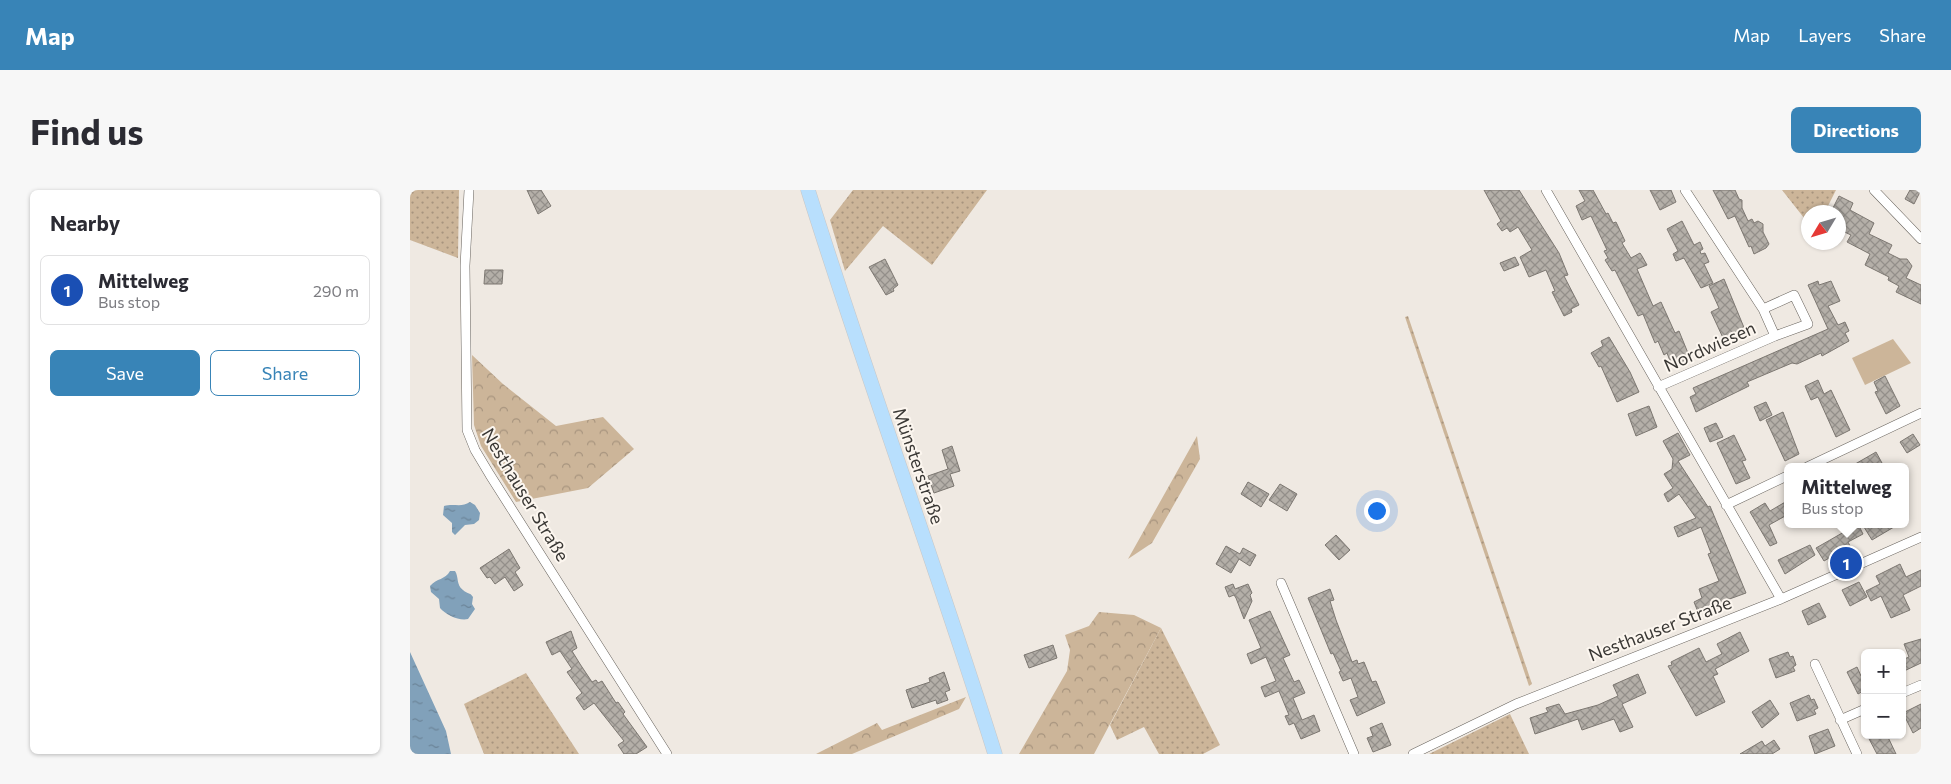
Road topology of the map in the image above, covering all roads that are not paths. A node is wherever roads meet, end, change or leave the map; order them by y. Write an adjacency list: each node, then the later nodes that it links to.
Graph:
1 (469, 190): 22 (street, Nesthauser Straße)
2 (808, 190): 23 (main road, Münsterstraße)
3 (1546, 190): 9 (street)
4 (1685, 190): 7 (street, Nordwiesen)
5 (1874, 190): 6 (street)
6 (1921, 239)
7 (1763, 309): 8 (street, Nordwiesen); 8 (street, Nordwiesen)
8 (1775, 336): 9 (street, Nordwiesen)
9 (1658, 387): 13 (street)
10 (1921, 413): 11 (street)
11 (1815, 463)
12 (1784, 477): 13 (street)
13 (1726, 505): 16 (street)
14 (1921, 537): 16 (street, Nesthauser Straße)
15 (1281, 583): 24 (street)
16 (1780, 599): 25 (street, Nesthauser Straße)
17 (1815, 664): 21 (street)
18 (1921, 685): 19 (street)
19 (1906, 691)
20 (1861, 711): 21 (street)
21 (1840, 720): 26 (street)
22 (667, 754)
23 (995, 754)
24 (1354, 754)
25 (1412, 754)
26 (1857, 754)

